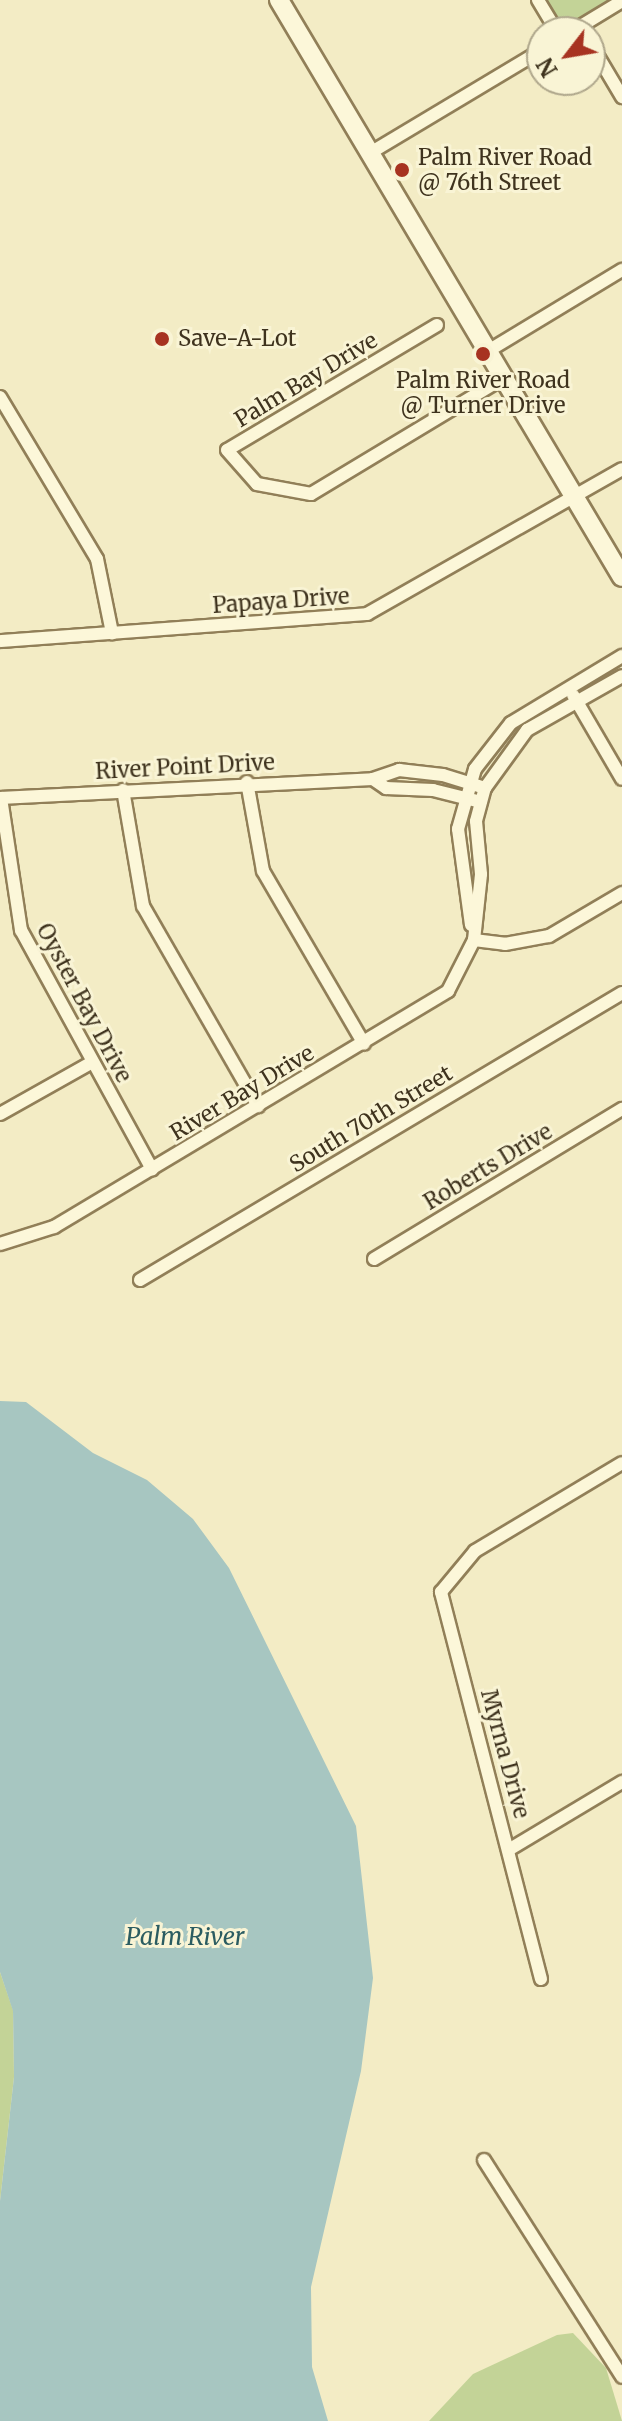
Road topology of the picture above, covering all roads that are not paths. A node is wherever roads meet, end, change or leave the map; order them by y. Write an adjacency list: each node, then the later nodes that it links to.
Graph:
1 (279, 0): 7 (street)
2 (622, 1): 3 (street)
3 (599, 16)
4 (526, 60): 7 (street)
5 (606, 70): 6 (street)
6 (622, 97)
7 (370, 153): 10 (street)
8 (622, 270): 10 (street)
9 (437, 325): 11 (street, Palm Bay Drive)
10 (488, 351): 11 (street)
11 (503, 378): 14 (street)
12 (0, 397): 16 (street)
13 (622, 469): 14 (street, Papaya Drive)
14 (576, 498): 15 (street); 16 (street, Papaya Drive)
15 (622, 577)
16 (112, 633): 17 (street, Papaya Drive)
17 (0, 641)
18 (622, 656): 20 (street)
19 (622, 676): 21 (street, River Bay Drive)
20 (568, 687): 21 (street); 25 (street)
21 (577, 702): 23 (street); 26 (street, River Bay Drive)
22 (373, 779): 24 (street, River Point Drive); 25 (street, River Point Drive); 29 (street, River Point Drive)
23 (622, 779)
24 (247, 782): 27 (street, River Point Drive); 34 (street)
25 (469, 783): 26 (street, River Point Drive); 29 (street)
26 (485, 788): 30 (street, River Bay Drive)
27 (123, 790): 28 (street, River Point Drive); 36 (street)
28 (0, 798): 35 (street, Oyster Bay Drive)
29 (464, 798): 30 (street, River Point Drive); 32 (street)
30 (481, 802): 32 (street, River Bay Drive)
31 (622, 893): 32 (street)
32 (474, 940): 34 (street, River Bay Drive)
33 (622, 993): 42 (street, South 70th Street)
34 (364, 1044): 36 (street, River Bay Drive)
35 (91, 1063): 38 (street); 39 (street, Oyster Bay Drive)
36 (258, 1106): 39 (street, River Bay Drive)
37 (622, 1109): 41 (street, Roberts Drive)
38 (0, 1114)
39 (152, 1169): 40 (street, River Bay Drive)
40 (0, 1244)
41 (374, 1259)
42 (140, 1280)
43 (622, 1463): 45 (street, Myrna Drive)
44 (622, 1782): 45 (street)
45 (510, 1849): 46 (street, Myrna Drive)
46 (541, 1979)
47 (484, 2160): 48 (street)
48 (622, 2377)

